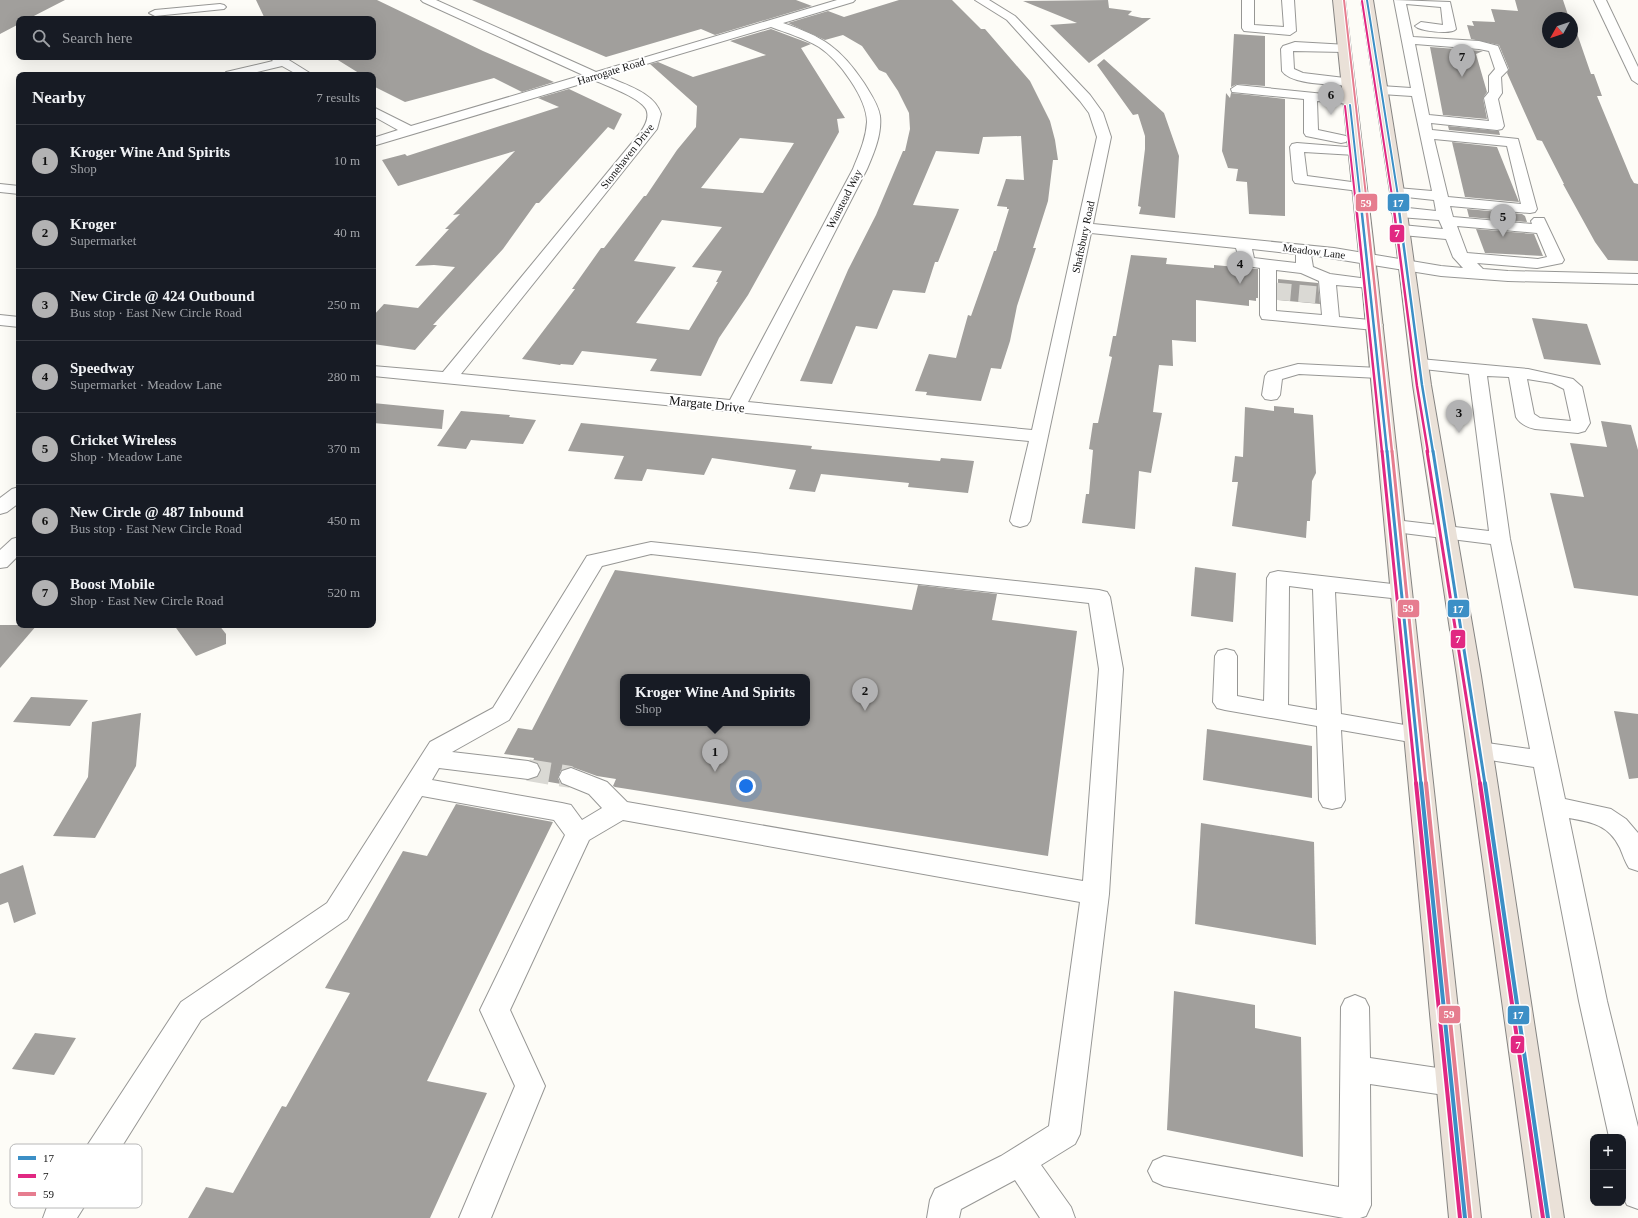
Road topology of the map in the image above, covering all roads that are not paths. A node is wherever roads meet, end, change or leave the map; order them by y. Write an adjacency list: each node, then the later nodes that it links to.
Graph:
1 (427, 0): 21 (street, Stonehaven Drive)
2 (849, 0): 13 (street, Harrogate Road)
3 (981, 0): 41 (street, Shaftsbury Road)
4 (1248, 0): 5 (street)
5 (1288, 0)
6 (1339, 0): 16 (highway)
7 (1367, 0): 25 (highway)
8 (1400, 0): 14 (street)
9 (1404, 0): 14 (street)
10 (1600, 0): 22 (street)
11 (221, 9): 12 (street)
12 (155, 13)
13 (771, 23): 21 (street, Harrogate Road); 67 (street, Wanstead Way)
14 (1406, 25): 15 (street)
15 (1409, 40): 26 (street); 30 (street)
16 (1344, 48): 23 (highway); 23 (street)
17 (276, 60): 19 (street)
18 (281, 60): 20 (street)
19 (239, 72)
20 (302, 72)
21 (595, 76): 31 (street, Harrogate Road); 65 (street, Stonehaven Drive)
22 (1638, 80)
23 (1348, 82): 28 (highway)
24 (1237, 90): 27 (street)
25 (1380, 90): 26 (street); 38 (highway)
26 (1419, 93): 30 (street)
27 (1310, 96): 28 (street); 34 (street)
28 (1349, 100): 34 (highway)
29 (376, 113): 31 (street)
30 (1423, 118): 32 (street)
31 (410, 131): 33 (street, Harrogate Road)
32 (1426, 134): 40 (street); 40 (street)
33 (376, 141)
34 (1354, 146): 35 (highway); 35 (street)
35 (1359, 187): 46 (highway)
36 (0, 188): 37 (street)
37 (16, 190)
38 (1397, 192): 39 (highway); 40 (street)
39 (1399, 212): 40 (street); 42 (highway)
40 (1446, 214): 42 (street); 45 (street); 47 (street)
41 (1085, 228): 43 (street, Meadow Lane); 68 (street, Shaftsbury Road)
42 (1402, 230): 49 (highway)
43 (1244, 244): 44 (street, Meadow Lane); 48 (street)
44 (1303, 250): 46 (street, Meadow Lane); 50 (street)
45 (1461, 257): 47 (street); 51 (street)
46 (1366, 259): 49 (street, Meadow Lane); 54 (highway)
47 (1540, 263): 52 (street)
48 (1268, 264): 50 (street); 57 (street)
49 (1406, 266): 51 (street, Meadow Lane); 60 (highway)
50 (1299, 272): 55 (street)
51 (1478, 274): 52 (street, Meadow Lane)
52 (1549, 277): 53 (street, Meadow Lane)
53 (1638, 279)
54 (1370, 283): 55 (street); 59 (highway)
55 (1325, 290): 57 (street)
56 (0, 320): 58 (street)
57 (1330, 321): 59 (street)
58 (16, 322)
59 (1374, 325): 63 (highway)
60 (1420, 364): 61 (street); 73 (highway)
61 (1477, 370): 64 (street); 75 (street)
62 (376, 371): 65 (street, Margate Drive)
63 (1379, 373): 66 (street); 72 (highway)
64 (1517, 374)
65 (448, 378): 67 (street, Margate Drive)
66 (1271, 394)
67 (736, 407): 68 (street, Margate Drive)
68 (1040, 436): 71 (street, Shaftsbury Road)
69 (16, 495): 70 (street)
70 (0, 508)
71 (1020, 521)
72 (1395, 526): 73 (street); 80 (highway)
73 (1446, 532): 75 (street); 85 (highway)
74 (0, 538): 76 (street)
75 (1500, 539): 87 (street)
76 (16, 541)
77 (16, 544): 78 (street)
78 (0, 562)
79 (1324, 584): 80 (street); 82 (street); 83 (street)
80 (1401, 592): 84 (highway)
81 (1226, 656): 82 (street)
82 (1276, 711): 83 (street)
83 (1330, 720): 84 (street); 91 (street)
84 (1416, 735): 99 (highway)
85 (1480, 751): 87 (street); 110 (highway)
86 (432, 758): 88 (street); 90 (street); 96 (street)
87 (1544, 760): 92 (street)
88 (528, 770)
89 (571, 777): 93 (street)
90 (415, 786): 94 (street); 100 (street)
91 (1332, 800)
92 (1554, 807): 95 (street); 103 (street)
93 (619, 810): 94 (street); 96 (street)
94 (578, 834): 106 (street)
95 (1638, 861)
96 (1095, 894): 101 (street)
97 (1355, 1007): 98 (street)
98 (1355, 1069): 99 (street); 102 (street)
99 (1451, 1083): 109 (highway)
100 (106, 1144)
101 (1020, 1161): 107 (street); 108 (street)
102 (1164, 1171)
103 (1636, 1176)
104 (65, 1208): 105 (street)
105 (59, 1218)
106 (475, 1218)
107 (943, 1218)
108 (1059, 1218)
109 (1465, 1218)
110 (1548, 1218)

